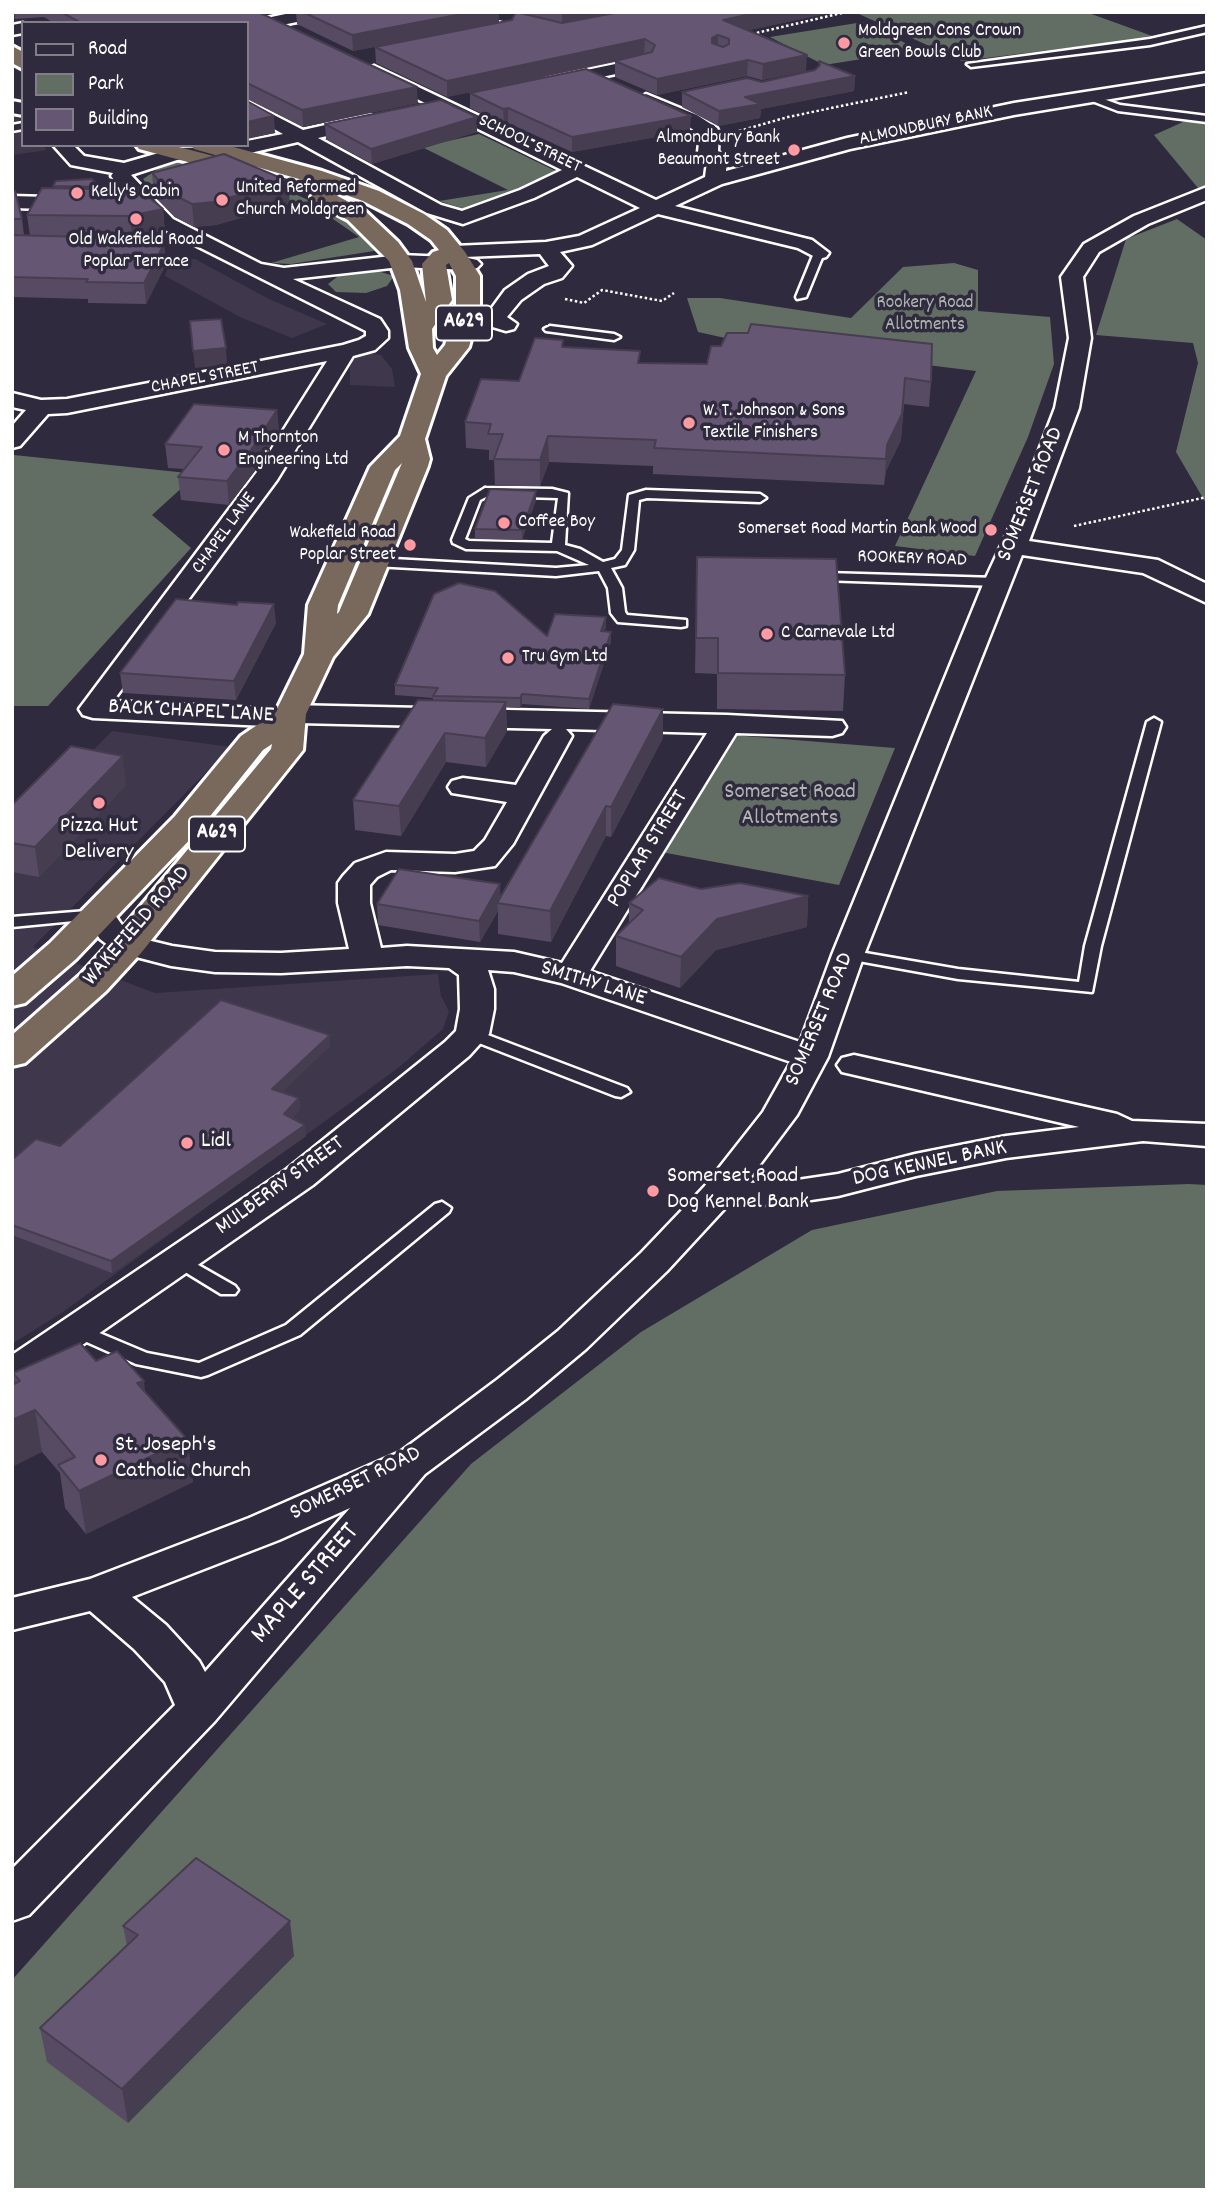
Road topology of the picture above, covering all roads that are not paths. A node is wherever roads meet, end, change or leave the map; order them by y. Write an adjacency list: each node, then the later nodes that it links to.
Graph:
1 (251, 12): 4 (street)
2 (322, 12): 4 (street)
3 (498, 20): 7 (street)
4 (270, 21): 5 (street); 8 (street)
5 (248, 27)
6 (1207, 29): 11 (lane)
7 (568, 30)
8 (305, 38)
9 (368, 59): 19 (street, SCHOOL STREET)
10 (644, 63): 12 (street)
11 (971, 64)
12 (588, 75): 14 (street); 18 (street)
13 (1207, 78): 15 (street, ALMONDBURY BANK)
14 (536, 86)
15 (1090, 97): 23 (lane); 33 (street, ALMONDBURY BANK)
16 (682, 98): 18 (street)
17 (471, 99): 19 (street)
18 (656, 104): 33 (street)
19 (445, 105): 21 (street); 32 (street, SCHOOL STREET)
20 (248, 108): 24 (street)
21 (419, 110)
22 (393, 116): 24 (street)
23 (1207, 119)
24 (301, 136): 25 (street); 32 (street)
25 (248, 144)
26 (64, 147): 31 (street)
27 (133, 147): 31 (highway)
28 (153, 147): 30 (highway, A629)
29 (228, 147): 30 (street); 35 (highway)
30 (177, 154): 31 (street); 44 (highway, A629)
31 (125, 169): 36 (street)
32 (579, 169): 38 (street, SCHOOL STREET)
33 (715, 180): 38 (street, ALMONDBURY BANK)
34 (1207, 192): 63 (street, SOMERSET ROAD)
35 (371, 196): 43 (highway); 44 (highway)
36 (140, 197): 37 (street); 41 (street)
37 (12, 202)
38 (654, 208): 39 (street, ALMONDBURY BANK); 42 (street)
39 (546, 248): 43 (street, ALMONDBURY BANK); 50 (street)
40 (181, 251): 41 (street)
41 (220, 252): 46 (street)
42 (819, 253): 47 (lane)
43 (450, 260): 44 (street, ALMONDBURY BANK); 52 (highway); 57 (highway, WAKEFIELD ROAD / A629)
44 (400, 261): 45 (street, ALMONDBURY BANK); 52 (highway, A629)
45 (334, 268): 46 (street, ALMONDBURY BANK); 49 (street)
46 (256, 270): 49 (street)
47 (801, 297)
48 (360, 299): 49 (street)
49 (331, 304): 56 (street)
50 (506, 324)
51 (625, 328): 54 (lane)
52 (420, 329): 57 (highway, A629)
53 (550, 329): 54 (lane)
54 (614, 337): 55 (lane)
55 (604, 345)
56 (356, 348): 59 (street, CHAPEL STREET); 72 (street, CHAPEL LANE)
57 (433, 374): 60 (highway, WAKEFIELD ROAD / A629)
58 (12, 400): 59 (street, CHAPEL STREET)
59 (41, 407): 61 (street)
60 (412, 439): 65 (highway, WAKEFIELD ROAD / A629); 71 (highway, WAKEFIELD ROAD / A629)
61 (12, 441)
62 (760, 498): 66 (lane)
63 (1012, 546): 68 (street, SOMERSET ROAD); 69 (street)
64 (558, 547): 64 (lane); 66 (lane)
65 (375, 562): 66 (lane); 71 (highway, WAKEFIELD ROAD / A629)
66 (604, 568): 70 (lane)
67 (827, 577): 68 (lane, ROOKERY ROAD)
68 (997, 582): 83 (street, SOMERSET ROAD)
69 (1207, 595)
70 (681, 623)
71 (319, 654): 73 (highway, WAKEFIELD ROAD / A629)
72 (93, 709): 73 (street, BACK CHAPEL LANE)
73 (289, 716): 75 (street); 80 (highway, WAKEFIELD ROAD / A629); 82 (highway, WAKEFIELD ROAD / A629)
74 (1154, 722): 83 (lane)
75 (727, 724): 76 (street); 86 (street, POPLAR STREET)
76 (832, 727)
77 (558, 736): 79 (street)
78 (463, 787): 79 (street)
79 (525, 794): 84 (street)
80 (99, 915): 81 (lane); 82 (street, SMITHY LANE); 87 (highway, WAKEFIELD ROAD / A629)
81 (12, 922)
82 (128, 944): 84 (street, SMITHY LANE); 89 (highway, WAKEFIELD ROAD / A629)
83 (848, 955): 90 (street, SOMERSET ROAD)
84 (368, 959): 85 (street, SMITHY LANE)
85 (458, 960): 86 (street, SMITHY LANE); 88 (street)
86 (571, 975): 90 (street, SMITHY LANE)
87 (12, 995)
88 (472, 1034): 92 (lane); 97 (street, MULBERRY STREET)
89 (12, 1055)
90 (811, 1057): 95 (street, SOMERSET ROAD)
91 (854, 1065): 93 (street, DOG KENNEL BANK)
92 (621, 1092)
93 (1143, 1130): 94 (street, DOG KENNEL BANK); 95 (street, DOG KENNEL BANK)
94 (1207, 1135)
95 (717, 1195): 101 (street, SOMERSET ROAD)
96 (442, 1208): 99 (lane)
97 (179, 1260): 98 (lane); 99 (street, MULBERRY STREET)
98 (229, 1290)
99 (78, 1330): 100 (street, MULBERRY STREET)
100 (12, 1374)
101 (414, 1462): 102 (street, SOMERSET ROAD); 104 (street, MAPLE STREET)
102 (98, 1593): 103 (street, SOMERSET ROAD); 104 (street)
103 (12, 1614)
104 (199, 1709): 105 (street, MAPLE STREET)
105 (12, 1901)

